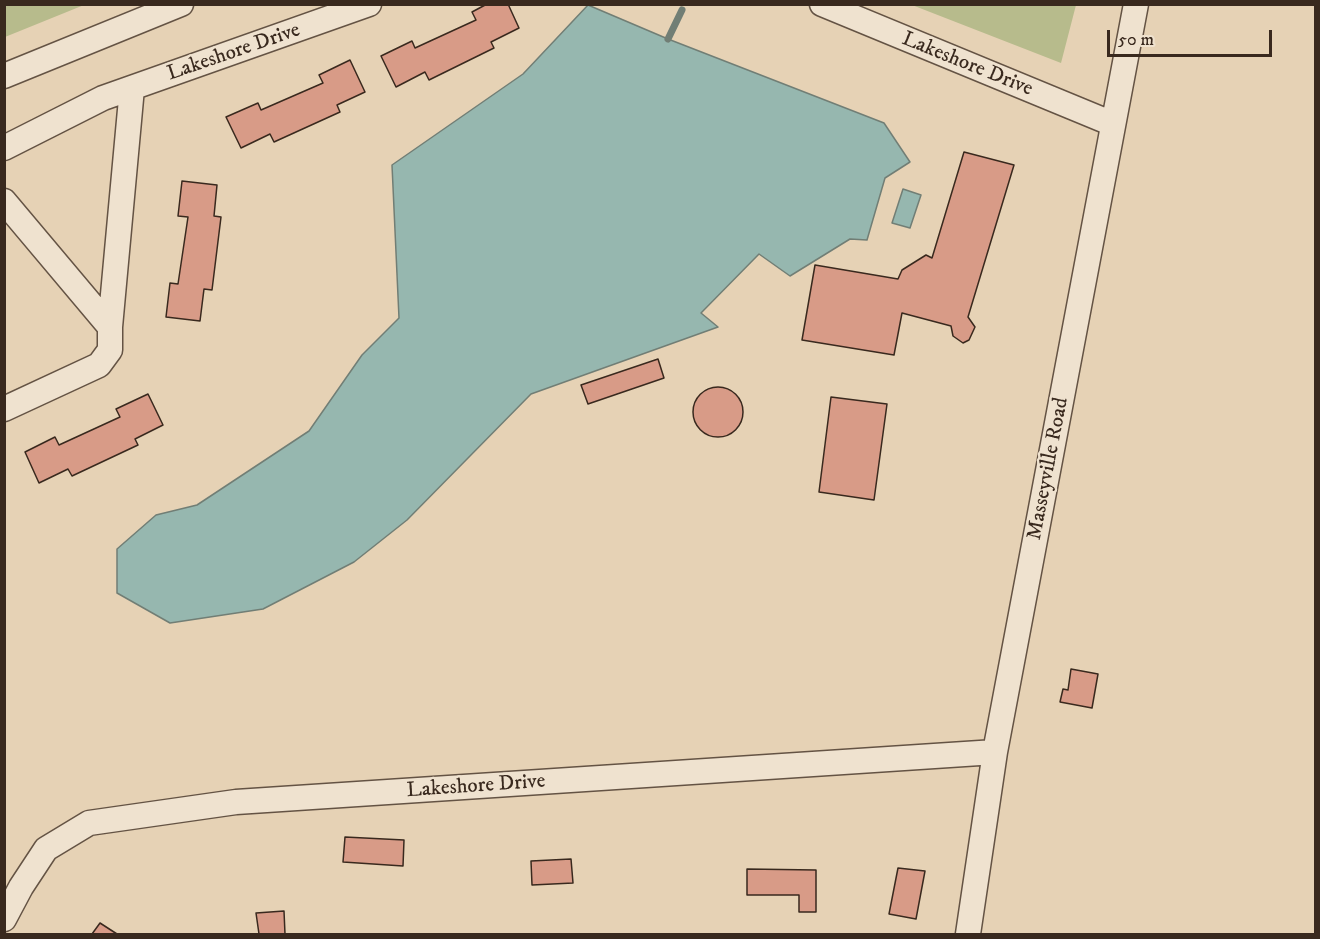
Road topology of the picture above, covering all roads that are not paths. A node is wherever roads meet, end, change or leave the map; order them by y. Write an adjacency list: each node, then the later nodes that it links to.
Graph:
1 (181, 4): 5 (street)
2 (369, 4): 6 (street, Lakeshore Drive)
3 (822, 4): 7 (street, Lakeshore Drive)
4 (1136, 4): 7 (street, Masseyville Road)
5 (4, 76)
6 (132, 88): 8 (street, Lakeshore Drive); 10 (street)
7 (1113, 124): 12 (street, Masseyville Road)
8 (4, 148)
9 (4, 201): 10 (street)
10 (110, 327): 11 (street)
11 (4, 409)
12 (995, 752): 13 (street, Lakeshore Drive); 14 (street, Masseyville Road)
13 (4, 919)
14 (968, 934)

